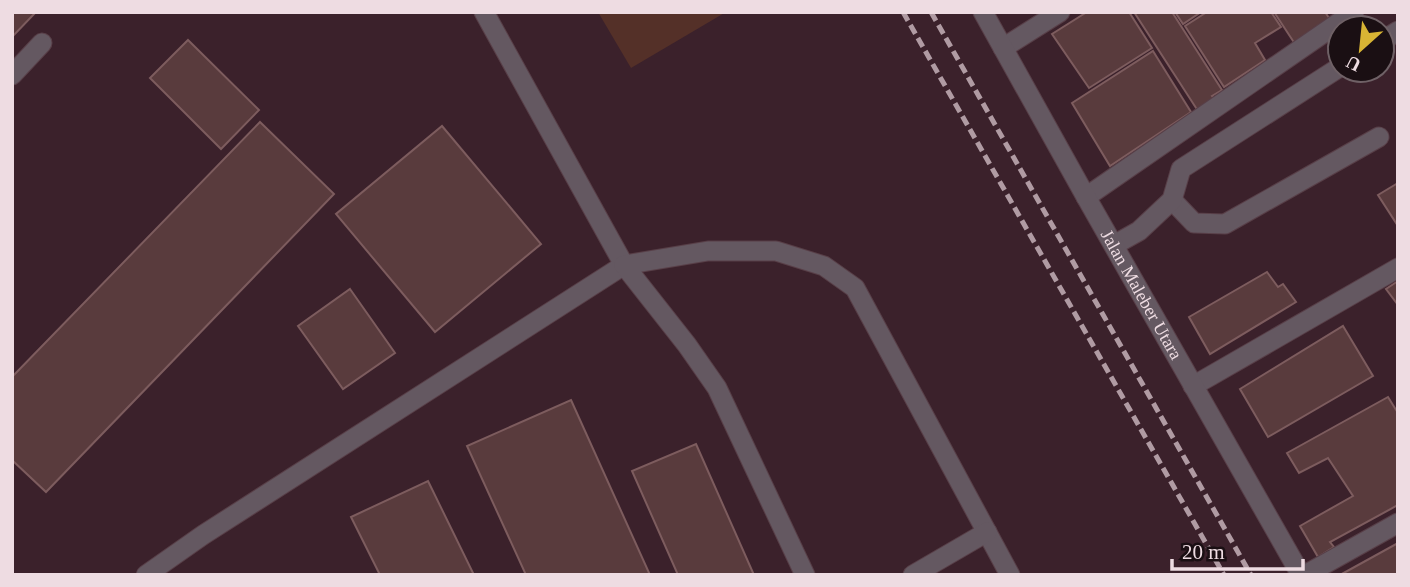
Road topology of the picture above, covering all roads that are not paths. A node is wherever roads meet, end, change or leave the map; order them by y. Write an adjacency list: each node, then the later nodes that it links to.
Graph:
1 (484, 12): 13 (street)
2 (984, 12): 6 (street, Jalan Maleber Utara)
3 (1060, 12): 6 (street)
4 (1354, 12): 10 (street)
5 (42, 43): 7 (street)
6 (1003, 48): 10 (street, Jalan Maleber Utara)
7 (12, 75)
8 (1326, 76): 11 (street)
9 (1379, 137): 11 (street)
10 (1086, 197): 12 (street, Jalan Maleber Utara)
11 (1172, 200): 12 (street)
12 (1114, 245): 15 (street, Jalan Maleber Utara)
13 (624, 265): 17 (street); 18 (street); 19 (street)
14 (1398, 268): 15 (street)
15 (1193, 386): 22 (street, Jalan Maleber Utara)
16 (1398, 523): 22 (street)
17 (987, 532): 20 (street); 21 (street)
18 (146, 575)
19 (805, 575)
20 (913, 575)
21 (1010, 575)
22 (1303, 575)

